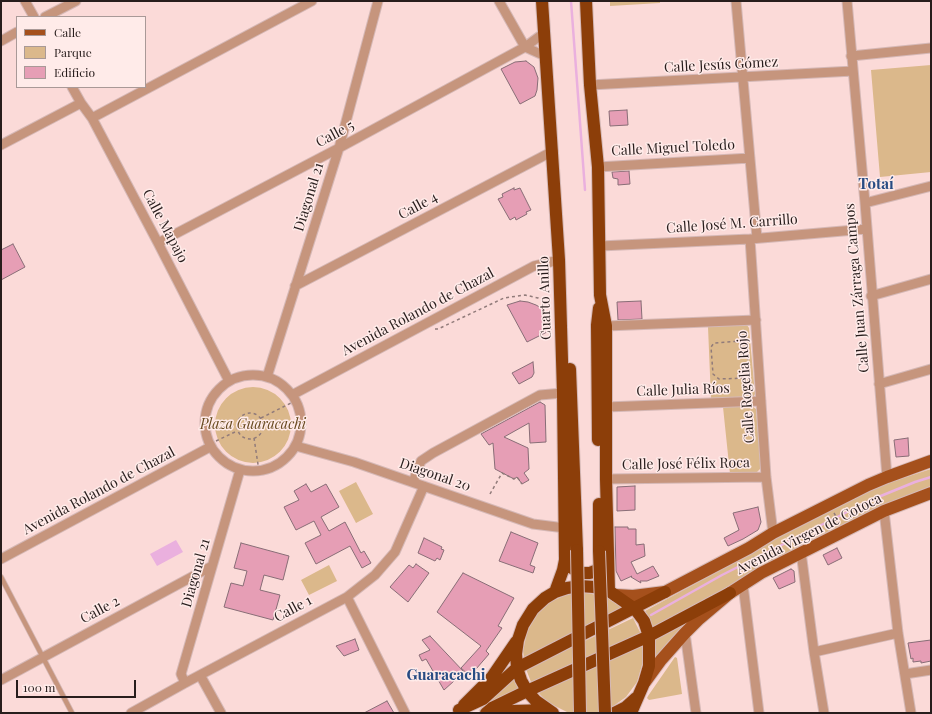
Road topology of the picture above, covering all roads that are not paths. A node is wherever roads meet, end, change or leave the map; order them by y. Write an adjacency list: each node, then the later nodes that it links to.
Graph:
1 (26, 1): 10 (street)
2 (76, 1): 11 (street)
3 (312, 1): 24 (street)
4 (378, 1): 26 (street, Diagonal 21)
5 (499, 1): 15 (street)
6 (542, 1): 13 (highway, Cuarto Anillo)
7 (586, 1): 21 (highway)
8 (736, 1): 20 (street, Calle Rogelia Rojo)
9 (847, 1): 18 (street, Calle Juan Zárraga Campos)
10 (34, 16)
11 (47, 16)
12 (16, 33): 14 (street)
13 (544, 33): 15 (street, Calle 5); 17 (highway, Cuarto Anillo)
14 (1, 41)
15 (525, 47): 17 (street); 26 (street, Calle 5)
16 (931, 48): 18 (street)
17 (545, 56): 27 (highway, Cuarto Anillo)
18 (851, 56): 19 (street, Calle Juan Zárraga Campos)
19 (853, 71): 20 (street, Calle Jesús Gómez); 31 (street, Calle Juan Zárraga Campos)
20 (742, 78): 21 (street, Calle Jesús Gómez); 28 (street, Calle Rogelia Rojo)
21 (590, 85): 29 (highway)
22 (73, 88): 23 (street, Calle Mapajo)
23 (81, 103): 24 (street, Calle Mapajo); 25 (street)
24 (92, 118): 34 (street, Calle Mapajo)
25 (1, 145)
26 (339, 148): 34 (street, Calle 5); 38 (street, Diagonal 21)
27 (553, 151): 36 (highway, Cuarto Anillo); 38 (street, Calle 4)
28 (750, 158): 29 (street, Calle Miguel Toledo); 33 (street, Calle Rogelia Rojo)
29 (598, 167): 35 (highway)
30 (931, 186): 31 (street)
31 (865, 203): 32 (street, Calle Juan Zárraga Campos)
32 (866, 229): 33 (street, Calle José M. Carrillo); 40 (street, Calle Juan Zárraga Campos)
33 (753, 238): 35 (street, Calle José M. Carrillo); 41 (street, Calle Rogelia Rojo)
34 (158, 243): 45 (street, Calle Mapajo)
35 (600, 246): 39 (highway)
36 (559, 260): 47 (highway, Cuarto Anillo); 48 (street, Avenida Rolando de Chazal); 100 (highway, bridge)
37 (931, 279): 40 (street)
38 (295, 286): 44 (street, Diagonal 21)
39 (600, 295): 42 (highway); 64 (highway)
40 (872, 296): 46 (street, Calle Juan Zárraga Campos)
41 (756, 320): 42 (street); 49 (street, Calle Rogelia Rojo)
42 (606, 326): 50 (highway)
43 (931, 369): 46 (street)
44 (267, 377): 45 (street); 48 (street)
45 (228, 381): 51 (street)
46 (879, 384): 56 (street, Calle Juan Zárraga Campos)
47 (563, 393): 58 (street); 62 (highway, Cuarto Anillo)
48 (294, 398): 52 (street)
49 (761, 401): 50 (street, Calle Julia Ríos); 55 (street, Calle Rogelia Rojo)
50 (606, 407): 57 (highway)
51 (210, 446): 54 (street); 66 (street, Avenida Rolando de Chazal)
52 (296, 446): 54 (street); 58 (street, Diagonal 20)
53 (931, 461): 56 (main road, Avenida Virgen de Cotoca)
54 (240, 470): 68 (street, Diagonal 21)
55 (766, 477): 57 (street, Calle José Félix Roca); 63 (street, Calle Rogelia Rojo)
56 (887, 477): 63 (main road, Avenida Virgen de Cotoca)
57 (606, 479): 64 (highway)
58 (413, 482): 59 (street, Diagonal 20)
59 (424, 486): 62 (street, Diagonal 20); 75 (street, Calle 1)
60 (931, 493): 61 (main road, Avenida Virgen de Cotoca)
61 (884, 511): 65 (main road, Avenida Virgen de Cotoca); 78 (street)
62 (565, 528): 67 (highway, Cuarto Anillo)
63 (773, 533): 72 (main road, Avenida Virgen de Cotoca)
64 (603, 551): 67 (highway); 73 (highway); 101 (highway, bridge)
65 (801, 552): 70 (main road, Avenida Virgen de Cotoca); 81 (street)
66 (1, 559)
67 (566, 560): 71 (highway, Cuarto Anillo)
68 (212, 566): 82 (street, Calle 2); 88 (street, Diagonal 21)
69 (1, 577): 82 (lane)
70 (743, 585): 74 (main road, Avenida Virgen de Cotoca); 105 (street)
71 (555, 592): 73 (highway); 80 (highway)
72 (665, 592): 73 (main road, Avenida Virgen de Cotoca); 76 (highway)
73 (612, 593): 76 (highway)
74 (730, 593): 77 (main road, Avenida Virgen de Cotoca); 79 (highway)
75 (347, 597): 86 (street, Calle 1); 97 (street)
76 (635, 609): 79 (highway); 83 (highway)
77 (685, 633): 89 (main road, Avenida Virgen de Cotoca); 104 (street)
78 (898, 633): 81 (street); 85 (street)
79 (649, 636): 89 (highway); 90 (highway)
80 (518, 640): 83 (highway); 92 (highway)
81 (814, 652): 106 (street)
82 (42, 657): 87 (street, Calle 2); 94 (lane)
83 (518, 668): 90 (highway); 92 (highway)
84 (931, 670): 85 (street)
85 (905, 674): 107 (street)
86 (200, 675): 88 (street, Calle 1); 96 (street)
87 (1, 680)
88 (185, 683): 95 (street, Calle 1)
89 (644, 683): 91 (highway)
90 (527, 691): 93 (highway); 98 (highway)
91 (637, 697): 102 (highway); 103 (highway)
92 (457, 712)
93 (551, 712): 99 (highway)
94 (72, 713)
95 (131, 713)
96 (221, 713)
97 (405, 713)
98 (486, 713)
99 (504, 713)
100 (580, 713)
101 (605, 713)
102 (614, 713)
103 (631, 713)
104 (696, 713)
105 (759, 713)
106 (824, 713)
107 (911, 713)

